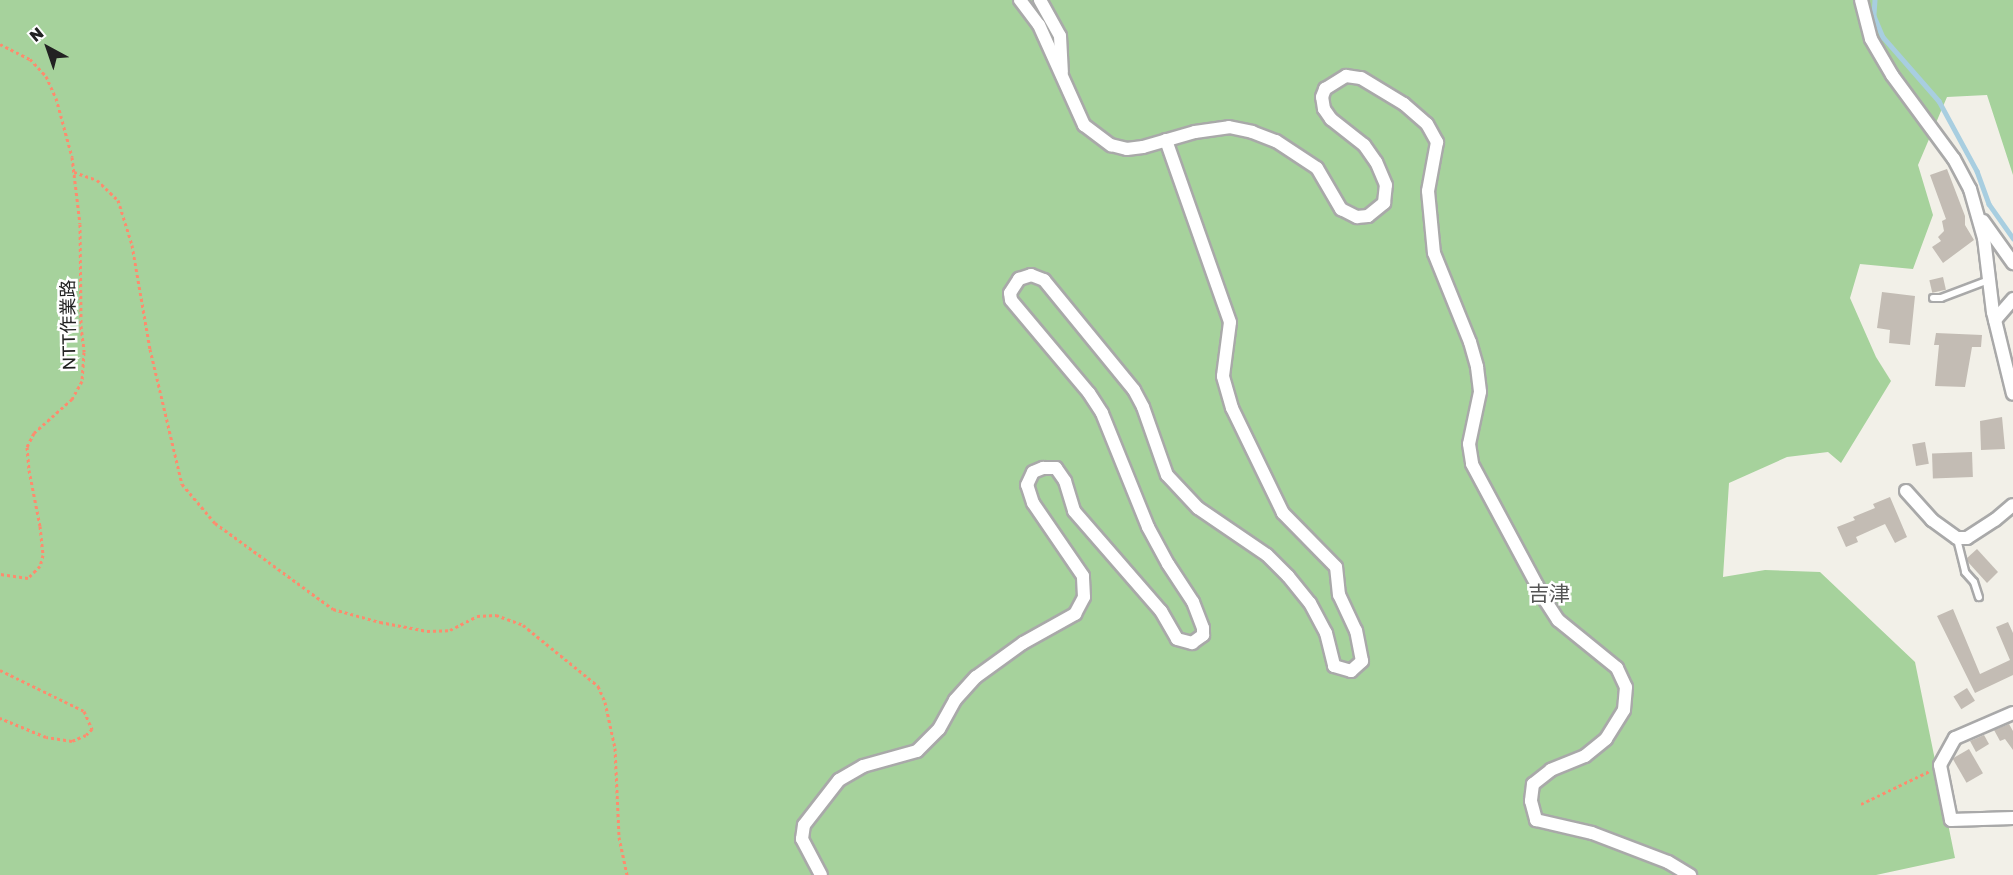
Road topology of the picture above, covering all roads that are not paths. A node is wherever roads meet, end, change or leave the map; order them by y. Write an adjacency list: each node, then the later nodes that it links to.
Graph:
1 (1020, 0): 4 (street)
2 (1040, 0): 4 (street)
3 (1861, 0): 6 (street)
4 (1063, 79): 5 (street)
5 (1166, 140): 19 (street); 20 (street)
6 (1979, 216): 7 (street); 8 (street)
7 (2013, 263)
8 (1989, 280): 9 (lane); 11 (street)
9 (1933, 298)
10 (2013, 299): 11 (street)
11 (1995, 320): 12 (street)
12 (2013, 394)
13 (1906, 491): 15 (street)
14 (2013, 504): 15 (street)
15 (1957, 538): 16 (lane)
16 (1979, 597)
17 (2013, 713): 18 (street)
18 (2013, 818)
19 (821, 875)
20 (1690, 875)

